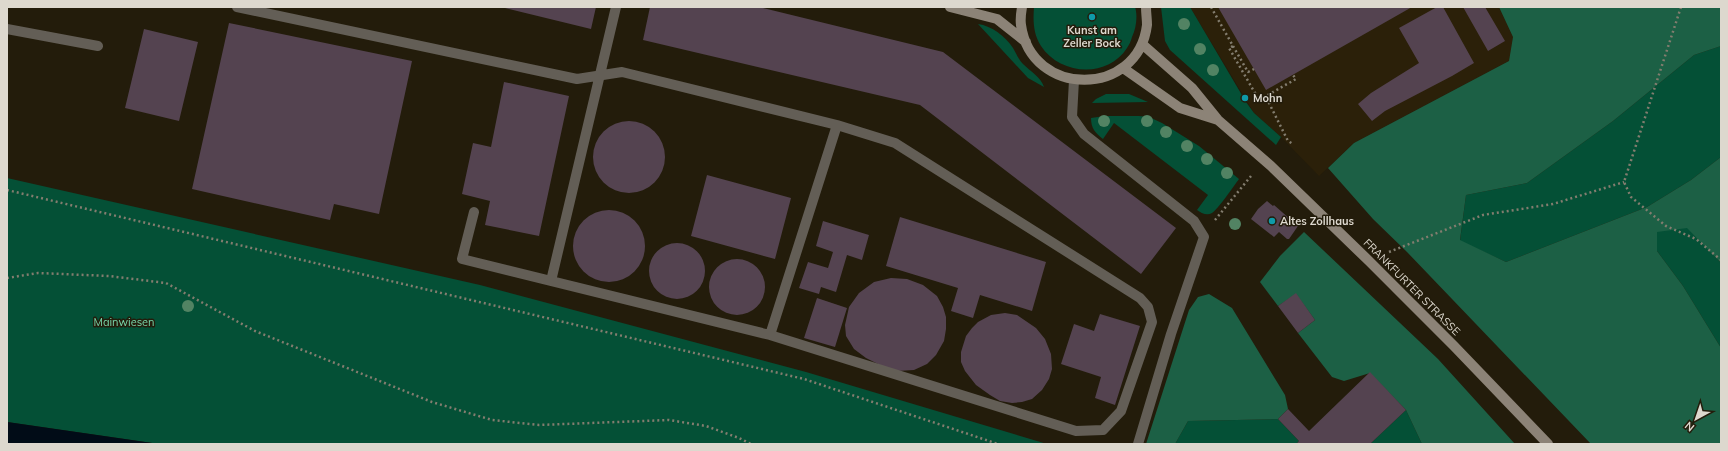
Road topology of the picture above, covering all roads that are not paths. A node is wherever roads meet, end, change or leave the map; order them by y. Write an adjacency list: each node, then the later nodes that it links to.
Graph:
1 (237, 7): 11 (street)
2 (616, 7): 11 (street)
3 (950, 7): 7 (main road)
4 (1022, 7): 7 (main road)
5 (1146, 7): 8 (main road)
6 (7, 29): 9 (street)
7 (1026, 42): 12 (main road)
8 (1142, 44): 10 (main road); 13 (main road, FRANKFURTER STRASSE)
9 (98, 46)
10 (1123, 68): 12 (main road); 13 (main road, FRANKFURTER STRASSE)
11 (598, 76): 14 (street); 16 (street)
12 (1074, 80): 18 (street)
13 (1218, 120): 19 (main road, FRANKFURTER STRASSE)
14 (837, 125): 17 (street); 17 (street)
15 (474, 212): 16 (street)
16 (551, 281): 17 (street)
17 (770, 334)
18 (1138, 444)
19 (1548, 444)

